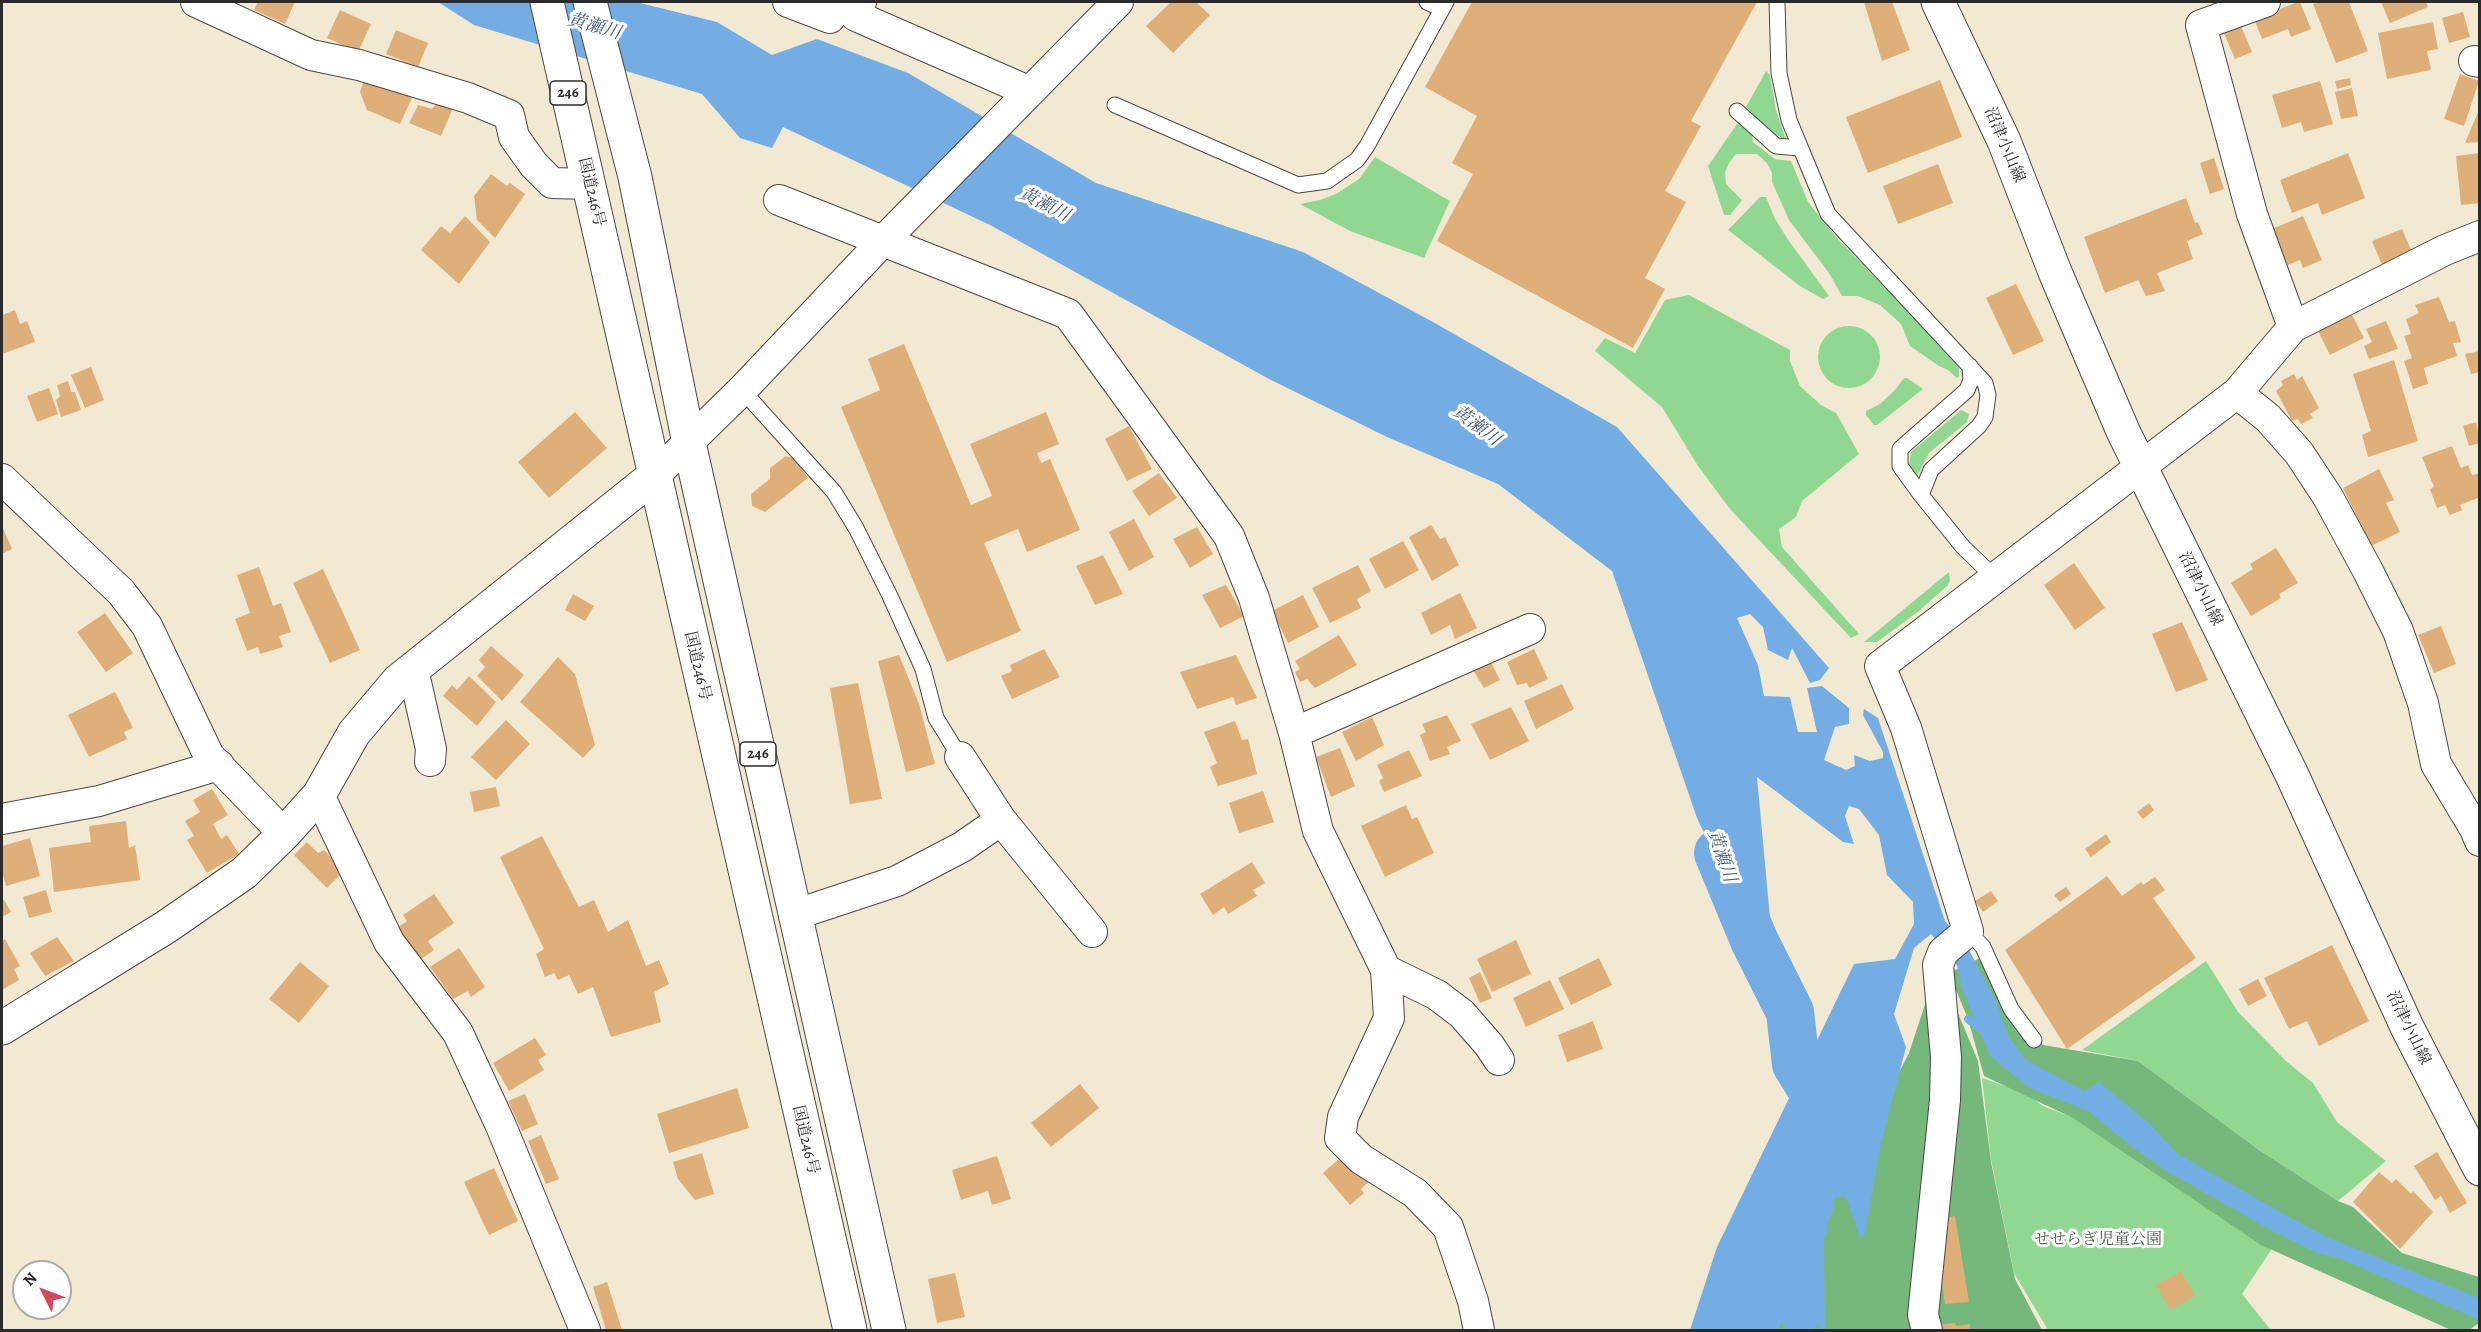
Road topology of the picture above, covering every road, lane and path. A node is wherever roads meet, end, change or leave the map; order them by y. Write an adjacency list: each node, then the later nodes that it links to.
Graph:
1 (196, 2): 17 (street)
2 (547, 2): 17 (main road, 国道246号 / 246)
3 (590, 2): 25 (main road, 246)
4 (788, 2): 5 (street)
5 (841, 2)
6 (861, 2): 13 (street)
7 (1118, 2): 13 (street)
8 (1427, 2): 12 (lane)
9 (1777, 2): 16 (lane)
10 (1938, 2): 26 (main road, 沼津小山線)
11 (2265, 2): 21 (street)
12 (1444, 5): 14 (lane)
13 (1028, 91): 20 (street)
14 (1115, 105)
15 (1737, 111): 16 (lane)
16 (1800, 148): 22 (lane)
17 (589, 184): 27 (main road, 国道246号 / 246)
18 (779, 200): 20 (street)
19 (2480, 236): 21 (street)
20 (883, 241): 23 (street); 33 (street)
21 (2293, 327): 24 (street)
22 (1970, 366): 29 (lane); 29 (lane)
23 (742, 390): 25 (street); 34 (lane)
24 (2237, 393): 26 (street); 41 (street)
25 (688, 443): 27 (street); 42 (main road, 246)
26 (2140, 466): 30 (street); 49 (main road, 沼津小山線)
27 (654, 476): 32 (main road); 51 (main road, 国道246号 / 246)
28 (2, 479): 36 (street)
29 (1921, 495): 30 (lane)
30 (1994, 577): 44 (street)
31 (1530, 629): 33 (street)
32 (413, 669): 35 (street); 37 (main road)
33 (1294, 733): 45 (street)
34 (960, 758): 39 (street)
35 (430, 761)
36 (219, 765): 38 (street); 40 (street)
37 (319, 795): 40 (main road); 50 (street)
38 (2, 819)
39 (1001, 820): 42 (street); 43 (street)
40 (284, 834): 46 (main road)
41 (2480, 841)
42 (794, 915): 52 (main road, 246)
43 (1092, 932)
44 (1957, 939): 47 (lane); 54 (street)
45 (1386, 970): 48 (street); 53 (street)
46 (2, 1028)
47 (2034, 1040)
48 (1499, 1060)
49 (2480, 1169)
50 (585, 1330)
51 (850, 1330)
52 (889, 1330)
53 (1479, 1330)
54 (1927, 1330)

